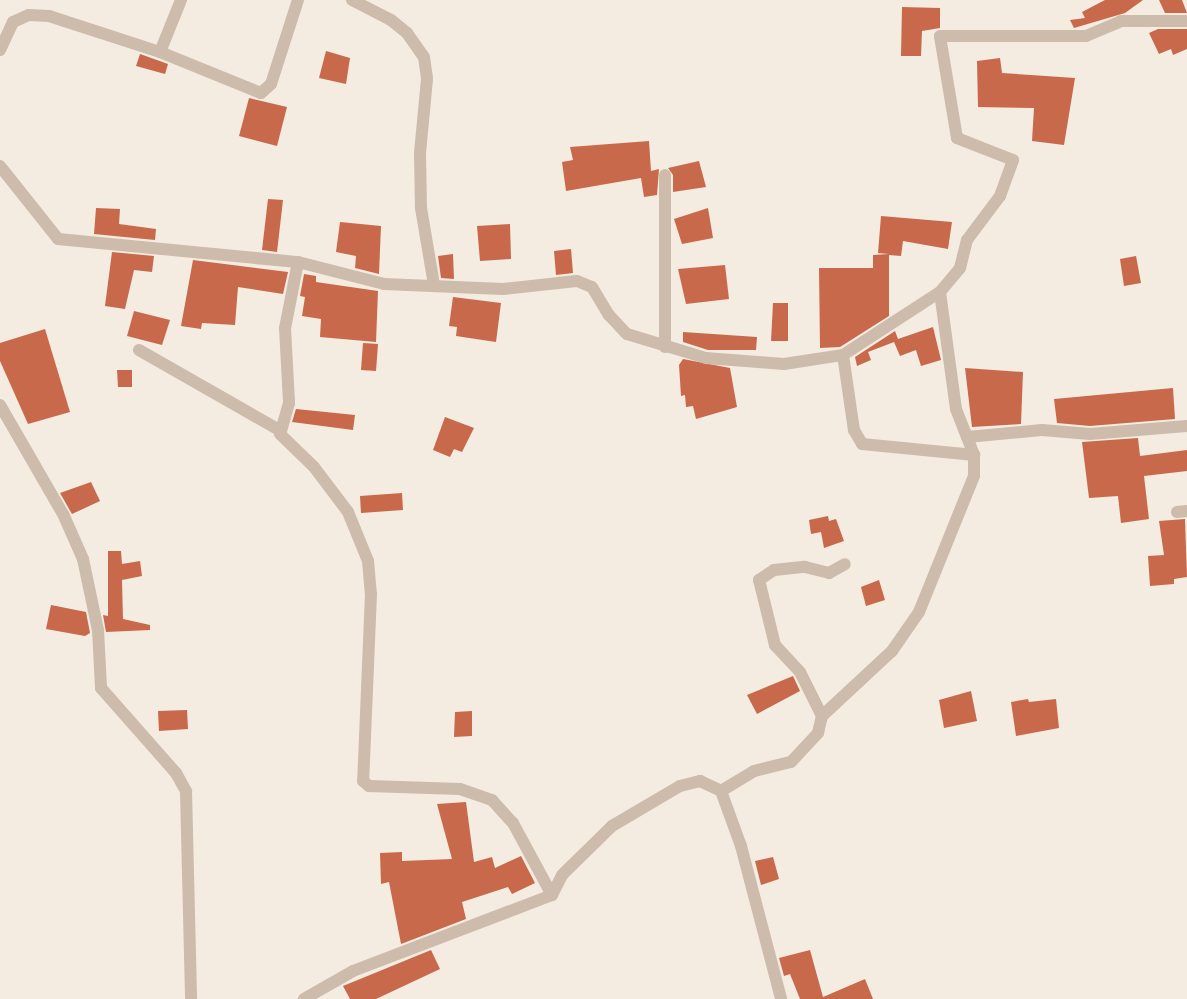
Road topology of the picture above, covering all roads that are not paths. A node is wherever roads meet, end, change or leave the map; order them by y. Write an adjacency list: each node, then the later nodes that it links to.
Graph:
1 (181, 0): 6 (street)
2 (298, 0): 6 (street)
3 (352, 0): 10 (street)
4 (1187, 21): 11 (street)
5 (0, 50): 6 (street)
6 (160, 52)
7 (0, 166): 9 (street)
8 (665, 176): 12 (street)
9 (298, 262): 10 (street); 17 (street)
10 (434, 285): 12 (street)
11 (940, 292): 14 (street); 18 (street)
12 (666, 347): 14 (street)
13 (139, 350): 17 (street)
14 (843, 355): 19 (street)
15 (0, 405): 24 (street)
16 (1187, 426): 18 (street)
17 (281, 430): 23 (street)
18 (967, 437): 19 (street)
19 (974, 455): 21 (street)
20 (845, 564): 21 (street)
21 (822, 716): 22 (street)
22 (720, 790): 23 (street); 26 (street)
23 (552, 895): 25 (street)
24 (191, 999)
25 (304, 999)
26 (781, 999)

